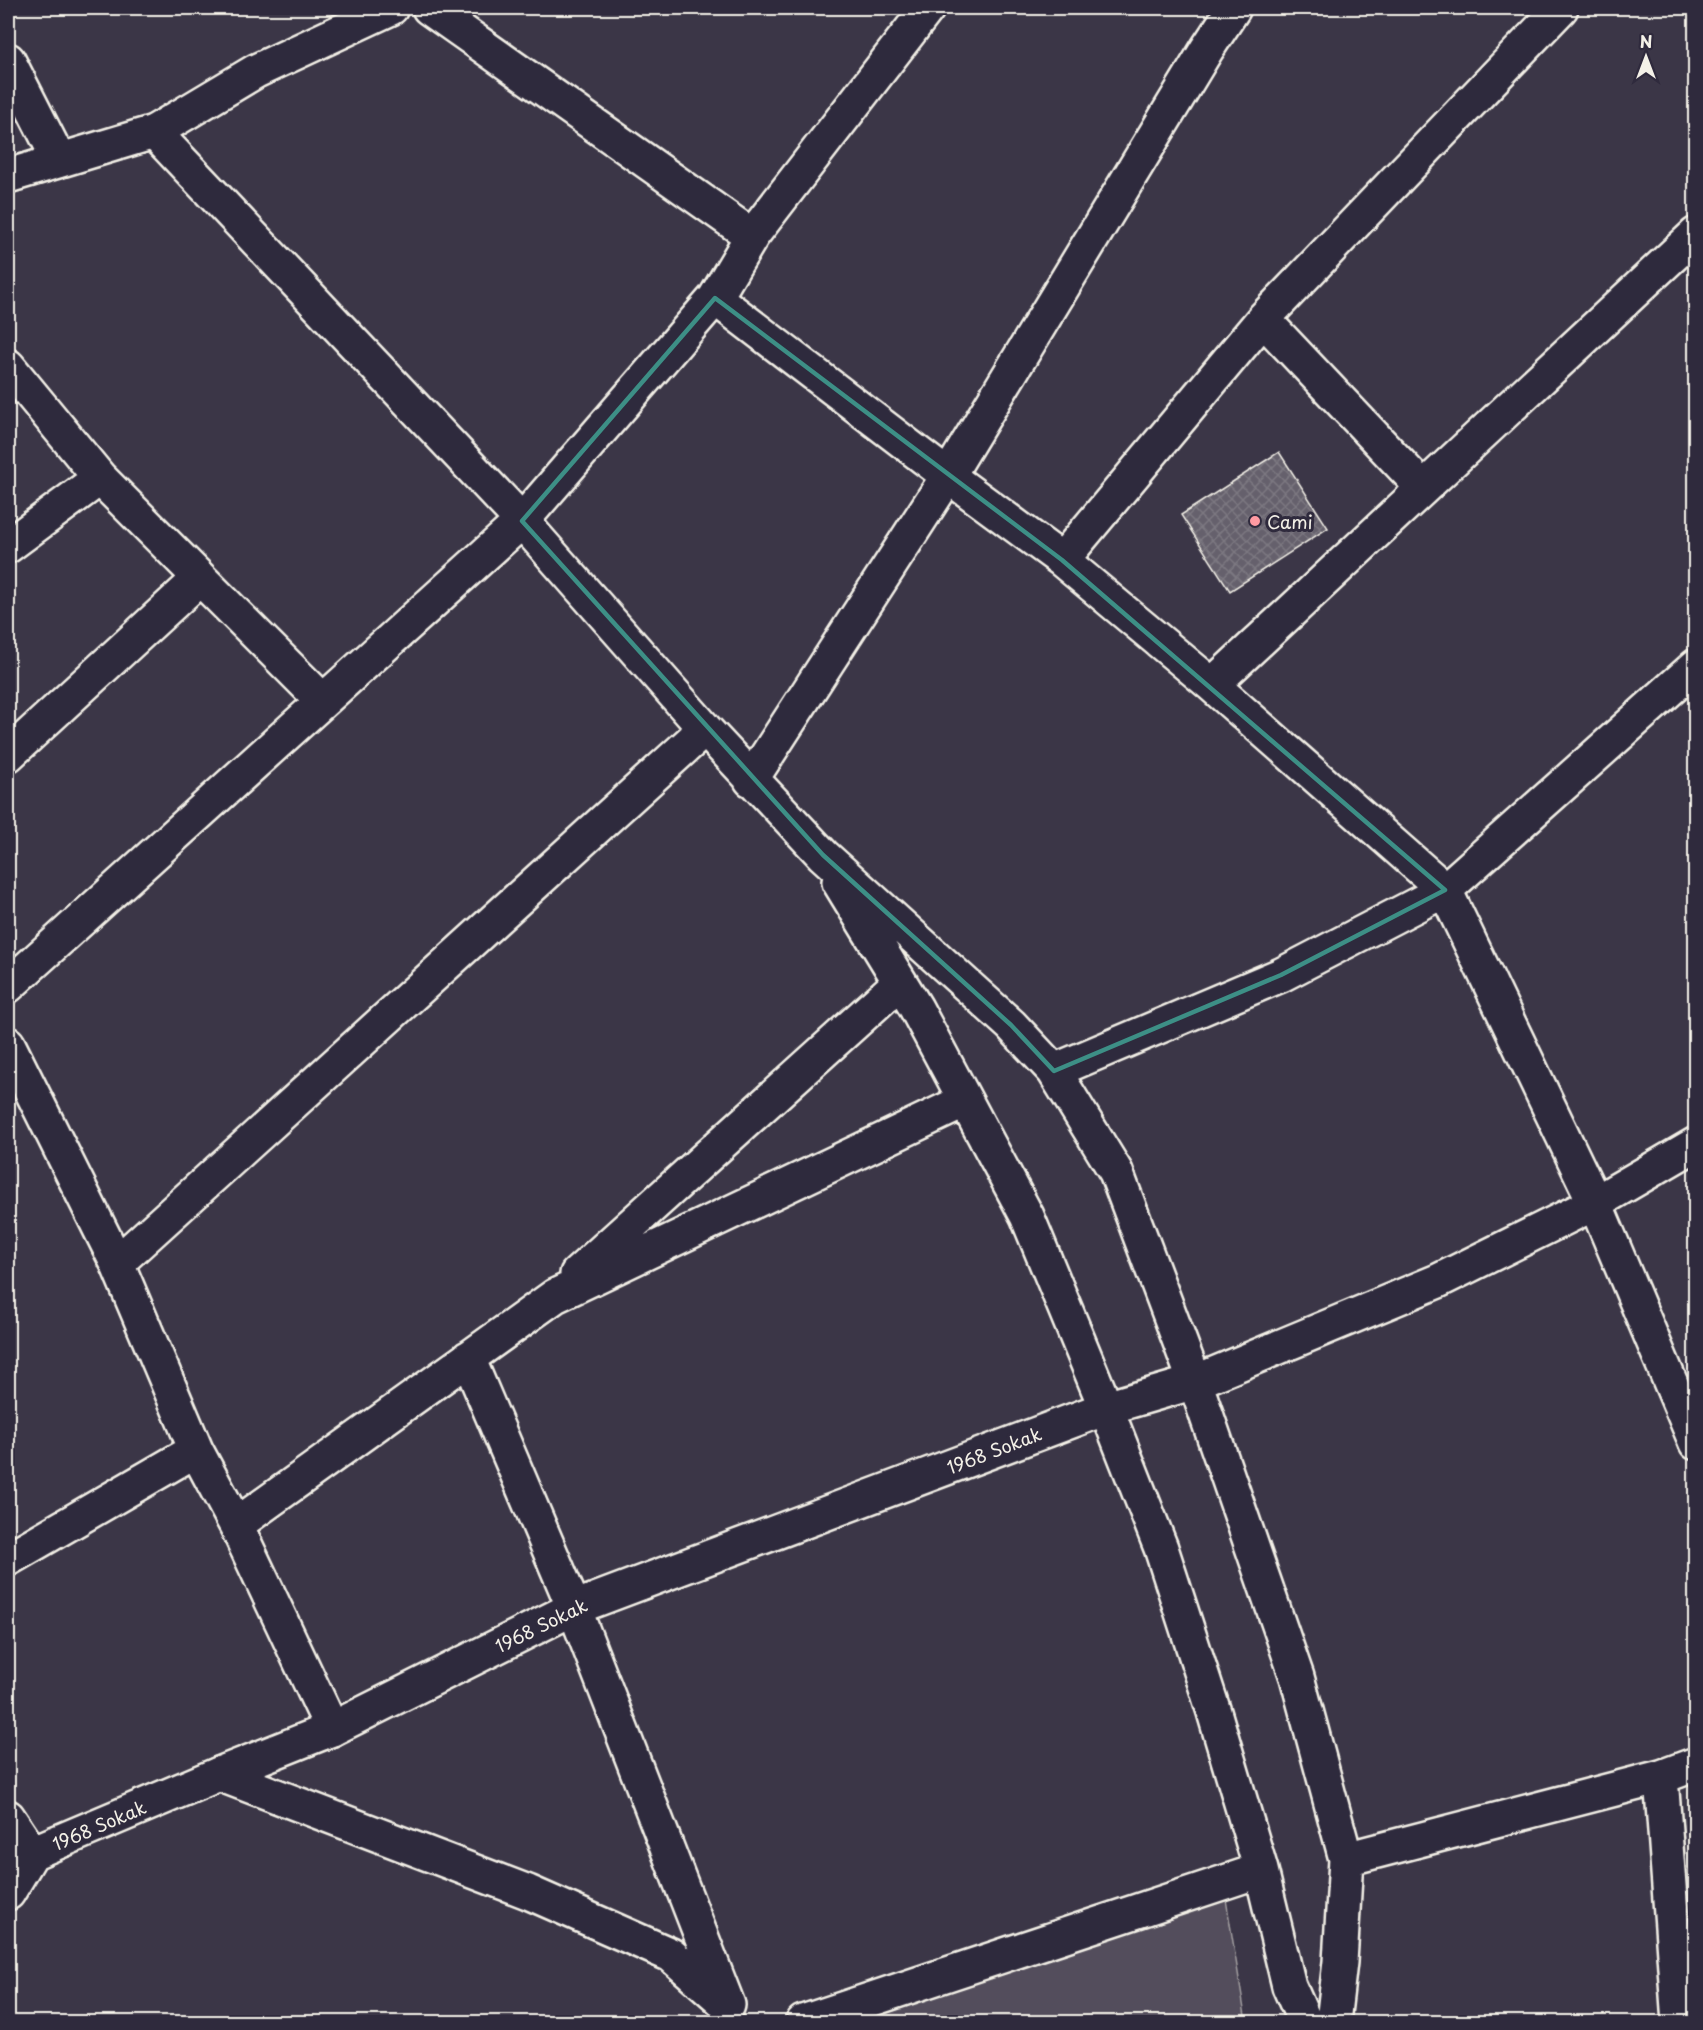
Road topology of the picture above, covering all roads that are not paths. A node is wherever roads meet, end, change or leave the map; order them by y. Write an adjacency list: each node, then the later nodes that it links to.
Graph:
1 (391, 8): 7 (street)
2 (429, 8): 11 (street)
3 (928, 8): 11 (street)
4 (1234, 8): 15 (street)
5 (1562, 8): 13 (street)
6 (8, 60): 8 (street)
7 (154, 132): 8 (street); 18 (street)
8 (59, 160): 9 (street)
9 (8, 176)
10 (1695, 234): 17 (street)
11 (752, 236): 12 (street)
12 (715, 298): 15 (street); 18 (street)
13 (1263, 319): 17 (street); 20 (street)
14 (8, 366): 16 (street)
15 (948, 476): 20 (street); 27 (street)
16 (100, 478): 19 (street); 21 (street)
17 (1422, 487): 23 (street)
18 (522, 521): 24 (street); 25 (street)
19 (8, 546)
20 (1062, 560): 23 (street)
21 (199, 579): 24 (street); 26 (street)
22 (1695, 666): 29 (street)
23 (1212, 685): 29 (street)
24 (323, 701): 31 (street)
25 (705, 729): 27 (street); 37 (street)
26 (8, 755)
27 (752, 780): 28 (street)
28 (823, 855): 30 (street); 33 (street)
29 (1445, 890): 33 (street); 36 (street)
30 (900, 982): 34 (street); 38 (street)
31 (8, 986)
32 (8, 1044): 37 (street)
33 (1054, 1071): 40 (street)
34 (965, 1101): 38 (street); 41 (street)
35 (1695, 1144): 36 (street, 1968 Sokak)
36 (1595, 1203): 40 (street, 1968 Sokak); 42 (street)
37 (117, 1263): 43 (street)
38 (546, 1301): 39 (street)
39 (468, 1358): 44 (street); 46 (street)
40 (1195, 1382): 41 (street, 1968 Sokak); 53 (street)
41 (1106, 1408): 46 (street, 1968 Sokak); 54 (street)
42 (1695, 1443)
43 (196, 1450): 44 (street); 45 (street)
44 (236, 1525): 47 (street)
45 (8, 1559)
46 (574, 1608): 47 (street, 1968 Sokak); 56 (street)
47 (332, 1729): 49 (street, 1968 Sokak)
48 (1695, 1764): 50 (street)
49 (219, 1774): 52 (street, 1968 Sokak); 56 (street)
50 (1660, 1777): 53 (street); 60 (street)
51 (8, 1817): 52 (street)
52 (32, 1853): 55 (street, 1968 Sokak)
53 (1346, 1859): 59 (street)
54 (1261, 1870): 57 (street); 58 (street)
55 (8, 1893)
56 (730, 2014)
57 (804, 2022)
58 (1305, 2022)
59 (1334, 2022)
60 (1678, 2022)

